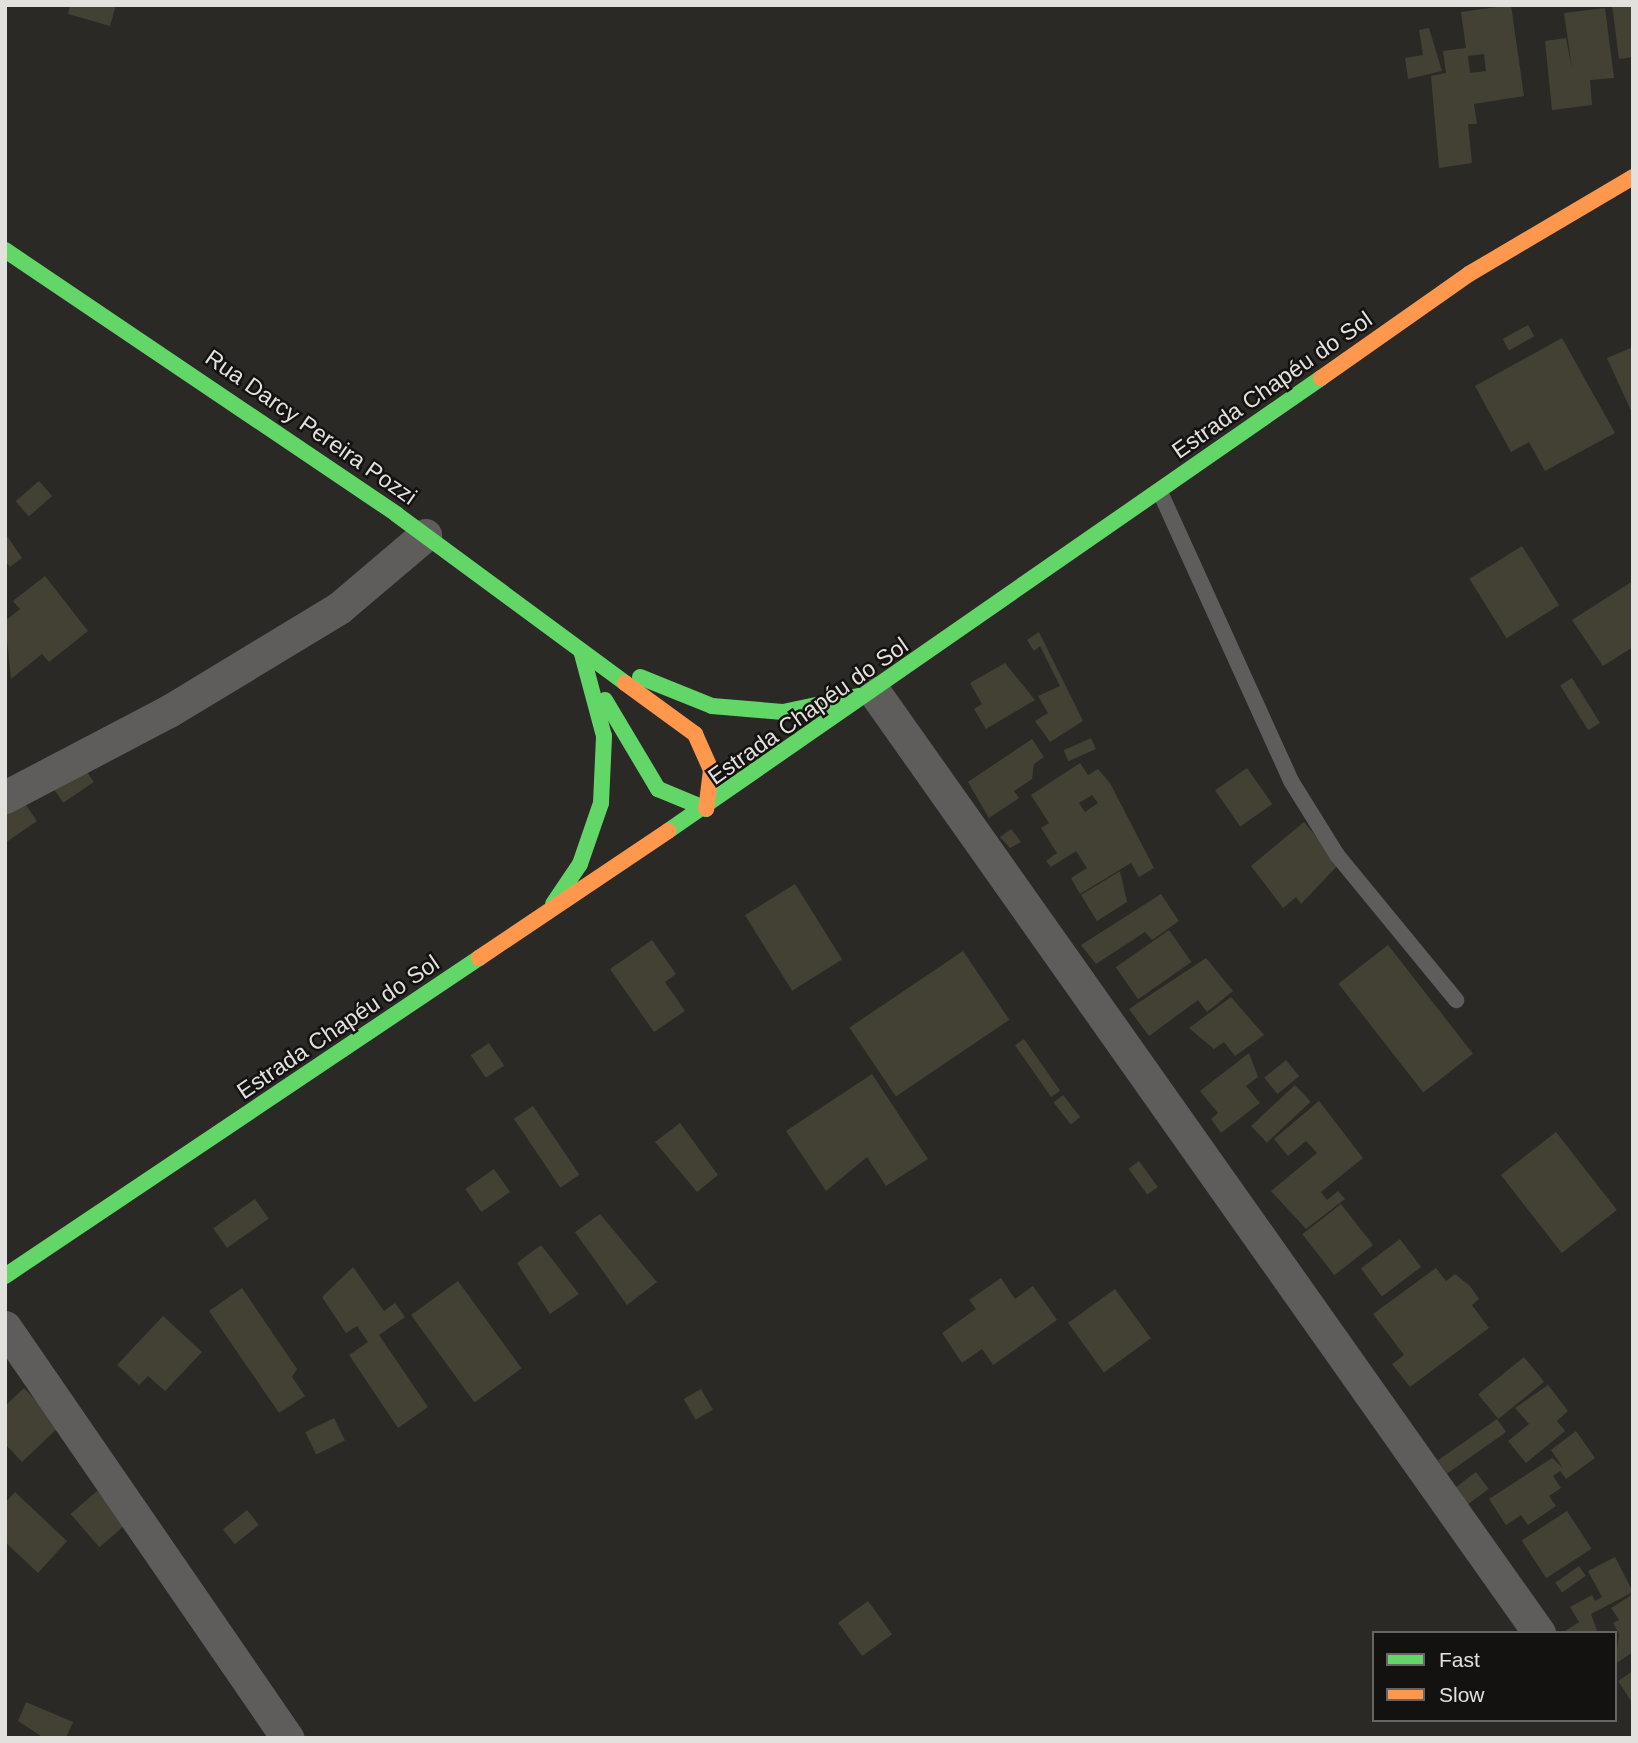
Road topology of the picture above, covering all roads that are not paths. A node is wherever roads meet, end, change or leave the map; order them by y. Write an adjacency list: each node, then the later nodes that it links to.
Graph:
1 (1633, 177): 3 (main road, Estrada Chapéu do Sol)
2 (5, 250): 4 (main road, Rua Darcy Pereira Pozzi)
3 (1160, 492): 6 (main road, Estrada Chapéu do Sol); 10 (lane)
4 (425, 535): 5 (main road, Rua Darcy Pereira Pozzi); 7 (street)
5 (582, 654): 6 (main road); 8 (main road, Rua Darcy Pereira Pozzi); 8 (main road, Rua Darcy Pereira Pozzi); 9 (main road)
6 (875, 693): 8 (main road, Estrada Chapéu do Sol); 13 (street)
7 (5, 797)
8 (706, 809): 9 (main road, Estrada Chapéu do Sol)
9 (545, 915): 11 (main road, Estrada Chapéu do Sol)
10 (1455, 1000)
11 (5, 1276)
12 (5, 1327): 14 (street)
13 (1538, 1631)
14 (288, 1738)

